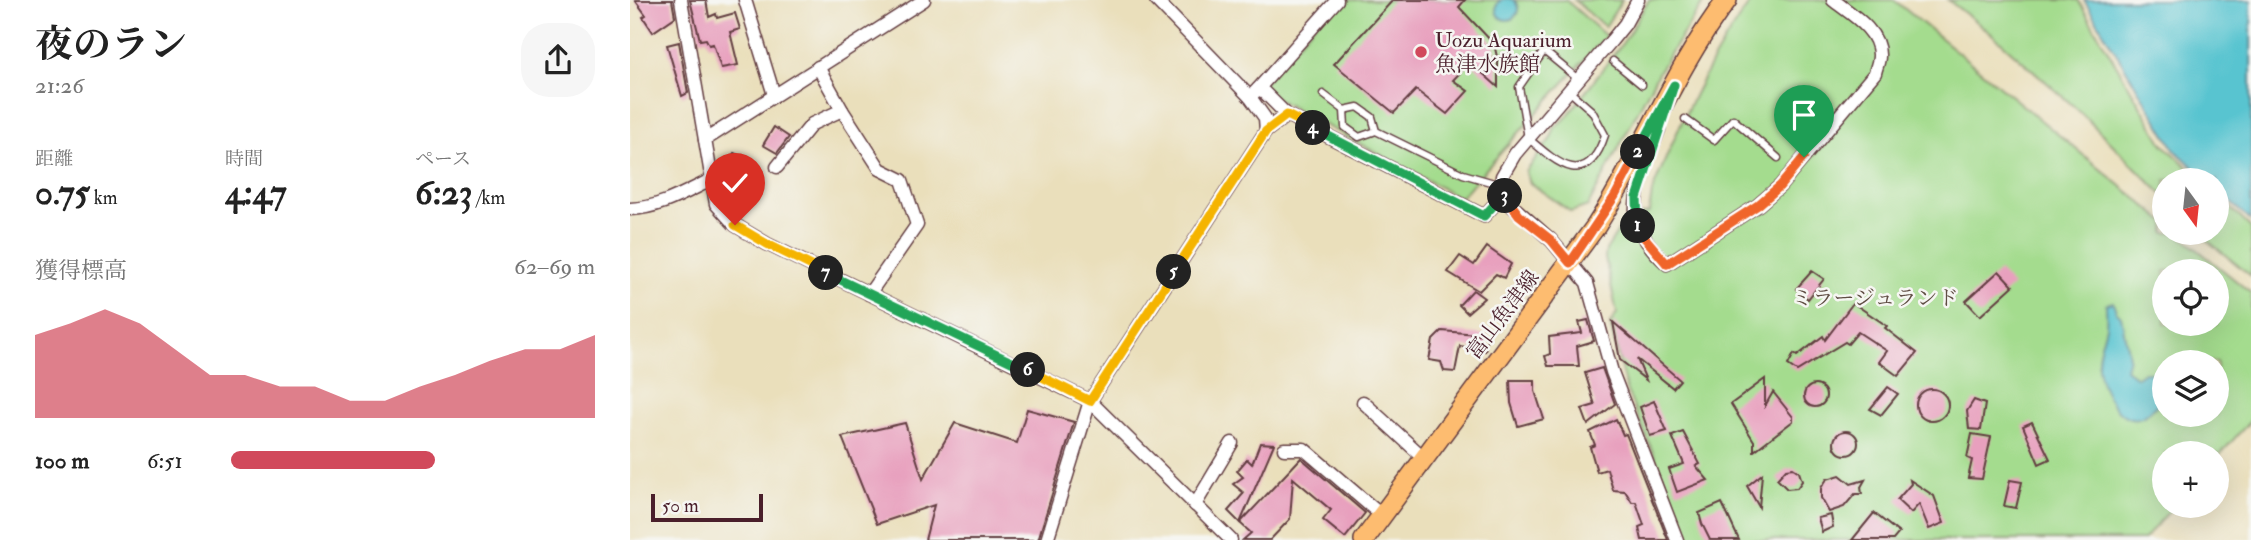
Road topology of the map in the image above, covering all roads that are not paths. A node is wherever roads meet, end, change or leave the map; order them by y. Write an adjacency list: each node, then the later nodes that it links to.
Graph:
1 (681, 0): 25 (street)
2 (745, 0): 17 (street)
3 (924, 0): 10 (street)
4 (1156, 0): 15 (street)
5 (1337, 0): 15 (street)
6 (1638, 0): 11 (street)
7 (1727, 0): 13 (main road, 富山魚津線)
8 (1833, 0): 13 (street)
9 (1613, 61): 12 (lane)
10 (818, 67): 17 (street); 18 (street)
11 (1579, 80): 14 (street); 24 (lane)
12 (1642, 85)
13 (1674, 85): 31 (main road, 富山魚津線)
14 (1569, 91): 24 (street); 24 (lane)
15 (1254, 93): 20 (street); 22 (street)
16 (1323, 94): 19 (lane)
17 (774, 95): 25 (street)
18 (842, 110): 27 (street); 32 (street)
19 (1343, 110): 23 (lane); 23 (lane)
20 (1287, 115): 22 (street); 29 (street)
21 (1685, 120): 26 (lane)
22 (1266, 131): 33 (street)
23 (1376, 131): 29 (lane)
24 (1528, 138): 29 (street)
25 (705, 140): 28 (street)
26 (1778, 158)
27 (777, 167)
28 (711, 180): 30 (street); 32 (street)
29 (1502, 190): 31 (street)
30 (630, 209)
31 (1570, 263): 37 (main road, 富山魚津線); 43 (street)
32 (869, 294): 33 (street)
33 (1090, 401): 38 (street); 40 (street)
34 (1363, 402): 37 (street)
35 (1232, 443): 38 (street)
36 (1284, 449): 39 (street)
37 (1423, 457): 39 (main road, 富山魚津線)
38 (1195, 505): 41 (street)
39 (1381, 515): 42 (main road, 富山魚津線)
40 (1048, 540)
41 (1231, 540)
42 (1364, 540)
43 (1677, 540)

